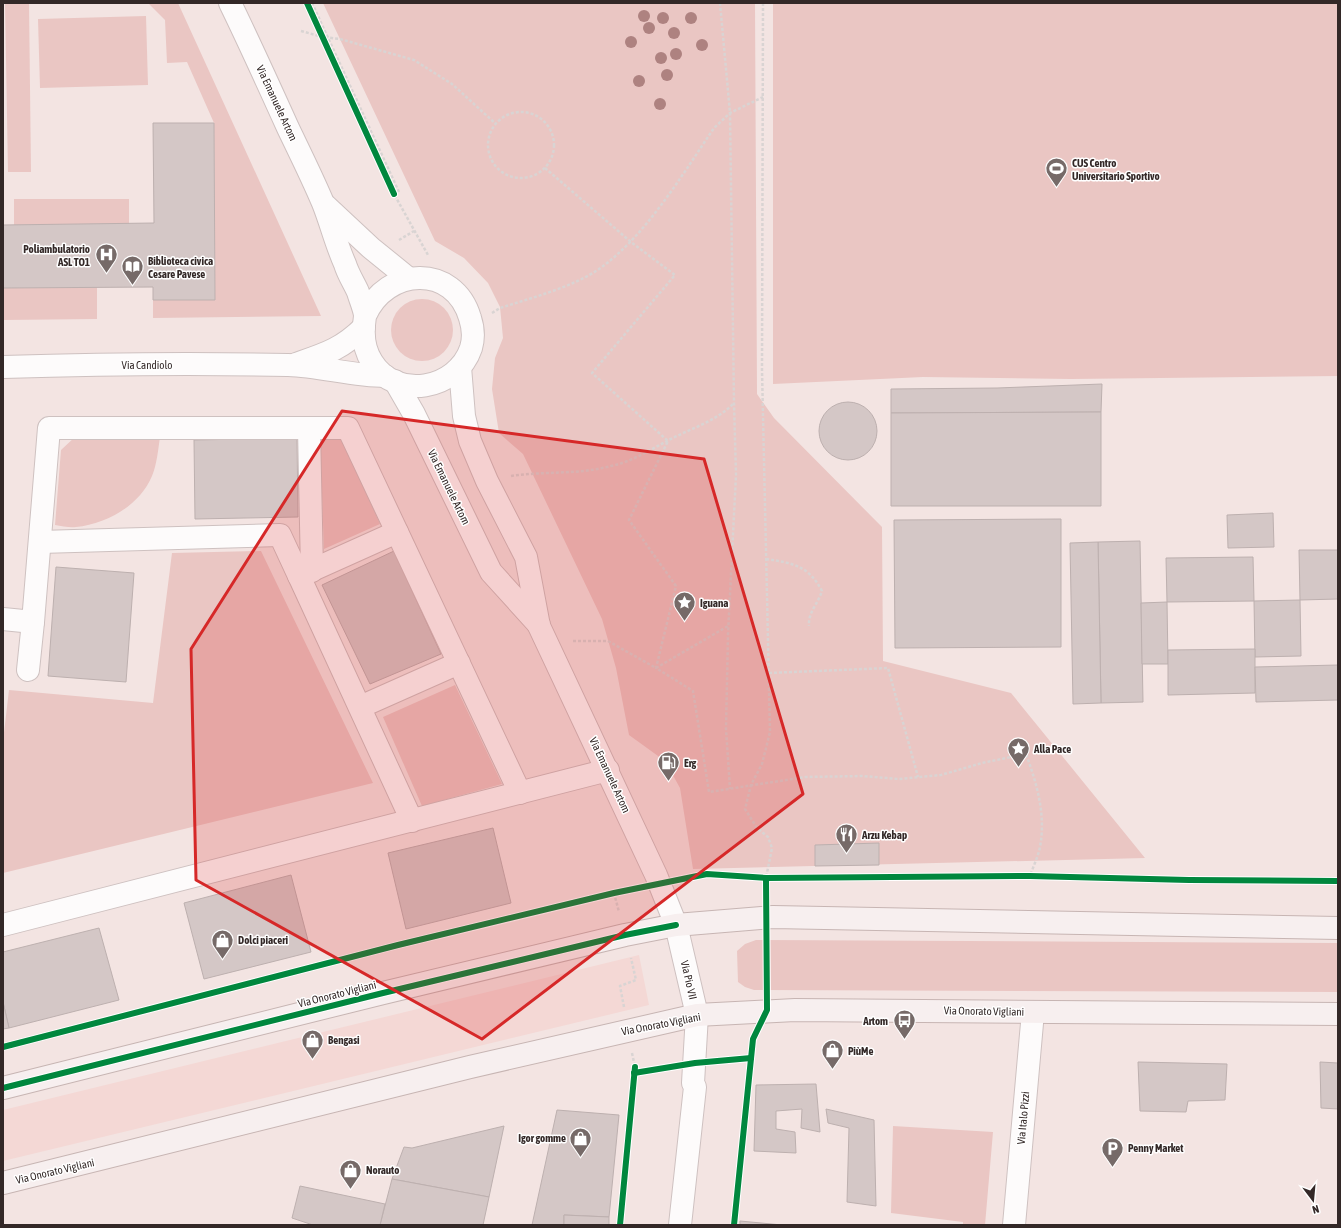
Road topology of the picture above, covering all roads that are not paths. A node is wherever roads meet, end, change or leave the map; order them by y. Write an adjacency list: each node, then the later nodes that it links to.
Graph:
1 (230, 3): 2 (street, Via Emanuele Artom)
2 (323, 203): 3 (street, Via Emanuele Artom); 4 (street, Via Emanuele Artom)
3 (408, 278): 4 (street); 6 (street)
4 (364, 321): 5 (street, Via Candiolo); 8 (street)
5 (290, 366): 7 (street, Via Candiolo); 8 (street, Via Candiolo)
6 (460, 367): 8 (street); 15 (street, Via Emanuele Artom)
7 (3, 370)
8 (390, 379): 15 (street, Via Emanuele Artom)
9 (309, 428): 10 (street); 11 (street); 12 (street)
10 (397, 532): 12 (street); 16 (street)
11 (40, 542): 12 (street); 14 (street)
12 (306, 573): 18 (street)
13 (3, 619): 14 (street)
14 (33, 622): 17 (street)
15 (544, 635): 19 (street, Via Emanuele Artom)
16 (459, 663): 18 (street); 20 (street)
17 (28, 670)
18 (360, 707): 21 (street)
19 (608, 770): 20 (street); 23 (street, Via Emanuele Artom)
20 (520, 793): 21 (street)
21 (412, 821): 22 (street)
22 (3, 925)
23 (676, 925): 24 (main road, Via Onorato Vigliani); 27 (street, Via Pio VII); 29 (main road, Via Onorato Vigliani)
24 (1338, 928)
25 (1033, 1012): 26 (main road, Via Onorato Vigliani); 27 (main road, Via Onorato Vigliani); 33 (street, Via Italo Pizzi)
26 (1338, 1014)
27 (697, 1016): 28 (street, Via Pio VII); 30 (main road, Via Onorato Vigliani)
28 (693, 1083): 31 (street, Via Pio VII); 32 (street, Via Pio VII)
29 (3, 1088)
30 (3, 1183)
31 (674, 1225)
32 (680, 1225)
33 (1014, 1225)

